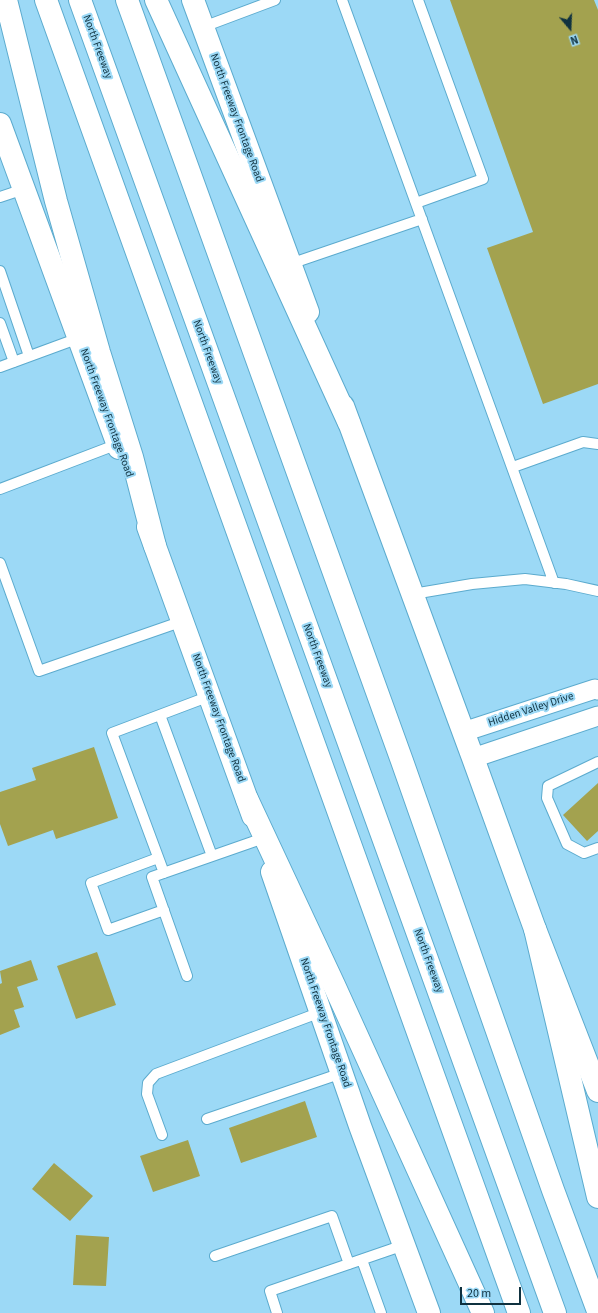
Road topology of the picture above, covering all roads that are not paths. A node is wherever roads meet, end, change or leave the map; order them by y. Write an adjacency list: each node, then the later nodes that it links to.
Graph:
1 (6, 0): 28 (main road)
2 (46, 0): 65 (main road)
3 (80, 0): 66 (main road, North Freeway)
4 (127, 0): 60 (main road)
5 (156, 0): 23 (main road)
6 (193, 0): 10 (main road, North Freeway Frontage Road)
7 (275, 0): 10 (lane)
8 (342, 0): 14 (lane)
9 (418, 0): 14 (lane)
10 (203, 26): 16 (main road, North Freeway Frontage Road)
11 (0, 124): 12 (main road, North Freeway Frontage Road)
12 (24, 189): 13 (lane); 19 (main road, North Freeway Frontage Road)
13 (0, 197)
14 (416, 203): 15 (lane)
15 (422, 219): 16 (lane); 26 (lane)
16 (290, 264): 23 (main road, North Freeway Frontage Road)
17 (0, 271): 20 (lane)
18 (0, 322): 21 (lane)
19 (79, 338): 20 (lane); 24 (main road, North Freeway Frontage Road)
20 (29, 356): 21 (lane)
21 (14, 362): 22 (lane)
22 (0, 367)
23 (349, 423): 32 (main road, North Freeway Frontage Road)
24 (118, 444): 27 (lane); 28 (main road, North Freeway Frontage Road)
25 (598, 444): 26 (lane)
26 (513, 467): 30 (lane)
27 (0, 489)
28 (155, 546): 33 (main road, North Freeway Frontage Road)
29 (0, 563): 33 (lane)
30 (554, 583): 31 (lane); 32 (lane)
31 (598, 591)
32 (412, 594): 38 (main road, North Freeway Frontage Road)
33 (182, 621): 35 (main road, North Freeway Frontage Road)
34 (598, 690): 38 (street, Hidden Valley Drive)
35 (210, 696): 36 (lane); 41 (main road, North Freeway Frontage Road)
36 (160, 715): 44 (lane); 45 (lane)
37 (598, 716): 39 (street)
38 (464, 732): 39 (main road, North Freeway Frontage Road)
39 (473, 758): 48 (main road, North Freeway Frontage Road)
40 (598, 762): 43 (lane)
41 (248, 800): 42 (main road, North Freeway Frontage Road); 64 (main road)
42 (261, 839): 44 (lane); 50 (main road, North Freeway Frontage Road)
43 (598, 848)
44 (212, 856): 46 (lane)
45 (158, 858): 46 (lane); 47 (lane)
46 (164, 873): 47 (lane)
47 (164, 910): 49 (lane)
48 (535, 929): 52 (main road, North Freeway Frontage Road); 55 (main road)
49 (187, 976)
50 (321, 1012): 51 (main road, North Freeway Frontage Road); 54 (lane)
51 (342, 1073): 53 (lane); 56 (main road, North Freeway Frontage Road)
52 (598, 1091)
53 (207, 1119)
54 (162, 1135)
55 (598, 1197)
56 (404, 1245): 58 (lane); 63 (main road, North Freeway Frontage Road)
57 (215, 1256): 59 (lane)
58 (362, 1260): 59 (lane); 62 (lane)
59 (349, 1264): 61 (lane)
60 (598, 1310)
61 (277, 1313)
62 (381, 1313)
63 (429, 1313)
64 (483, 1313)
65 (519, 1313)
66 (555, 1313)

